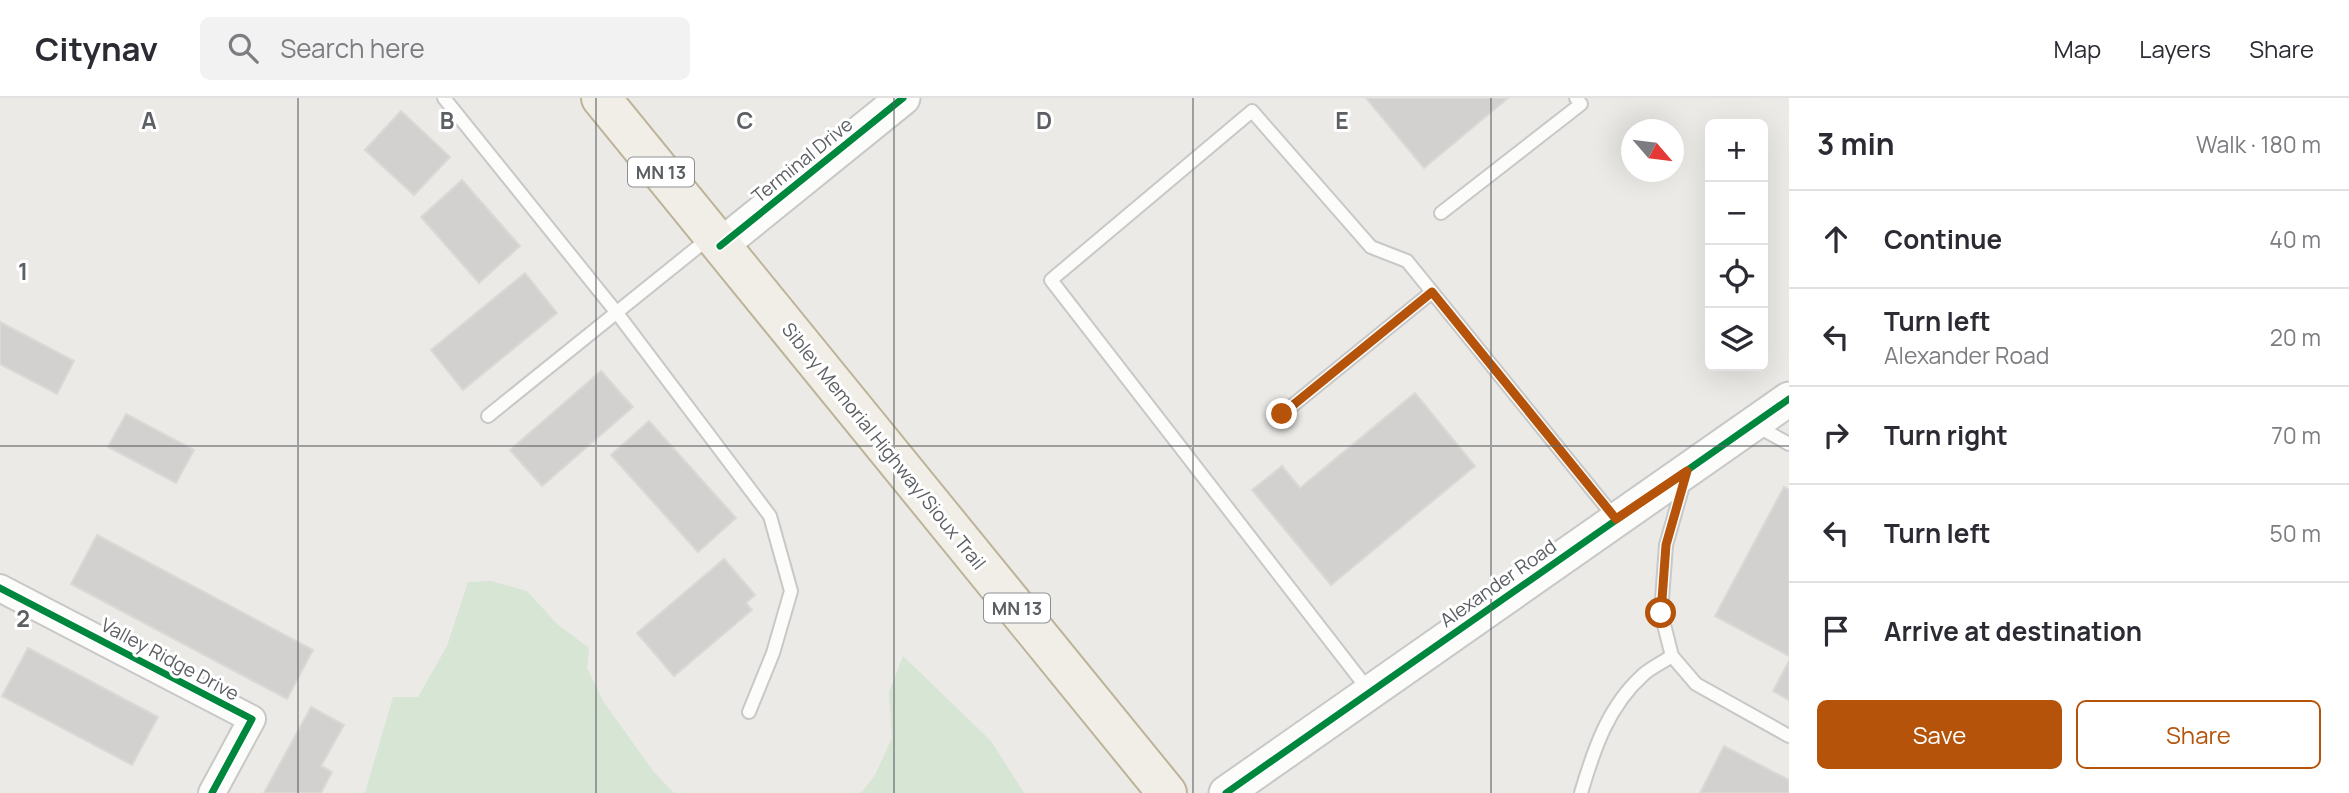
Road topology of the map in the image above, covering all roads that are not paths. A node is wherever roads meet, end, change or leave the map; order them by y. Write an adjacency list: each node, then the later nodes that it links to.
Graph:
1 (444, 98): 8 (lane)
2 (601, 98): 6 (highway, Sibley Memorial Highway/Sioux Trail / MN 13)
3 (1576, 98): 5 (lane)
4 (889, 105): 6 (street, Terminal Drive)
5 (1441, 213)
6 (716, 241): 8 (lane); 22 (highway, Sibley Memorial Highway/Sioux Trail / MN 13)
7 (1432, 292): 10 (lane); 15 (lane); 18 (lane)
8 (617, 313): 11 (lane); 19 (lane)
9 (1789, 399): 12 (street, Alexander Road)
10 (1282, 414)
11 (488, 416)
12 (1754, 424): 13 (lane); 14 (street, Alexander Road)
13 (1789, 444)
14 (1687, 471): 15 (street, Alexander Road); 17 (lane)
15 (1616, 519): 18 (street, Alexander Road)
16 (0, 588): 21 (street, Valley Ridge Drive)
17 (1672, 656): 20 (lane); 24 (lane)
18 (1370, 693): 23 (street, Alexander Road)
19 (749, 712)
20 (1789, 736)
21 (212, 793)
22 (1167, 793)
23 (1226, 793)
24 (1581, 793)

